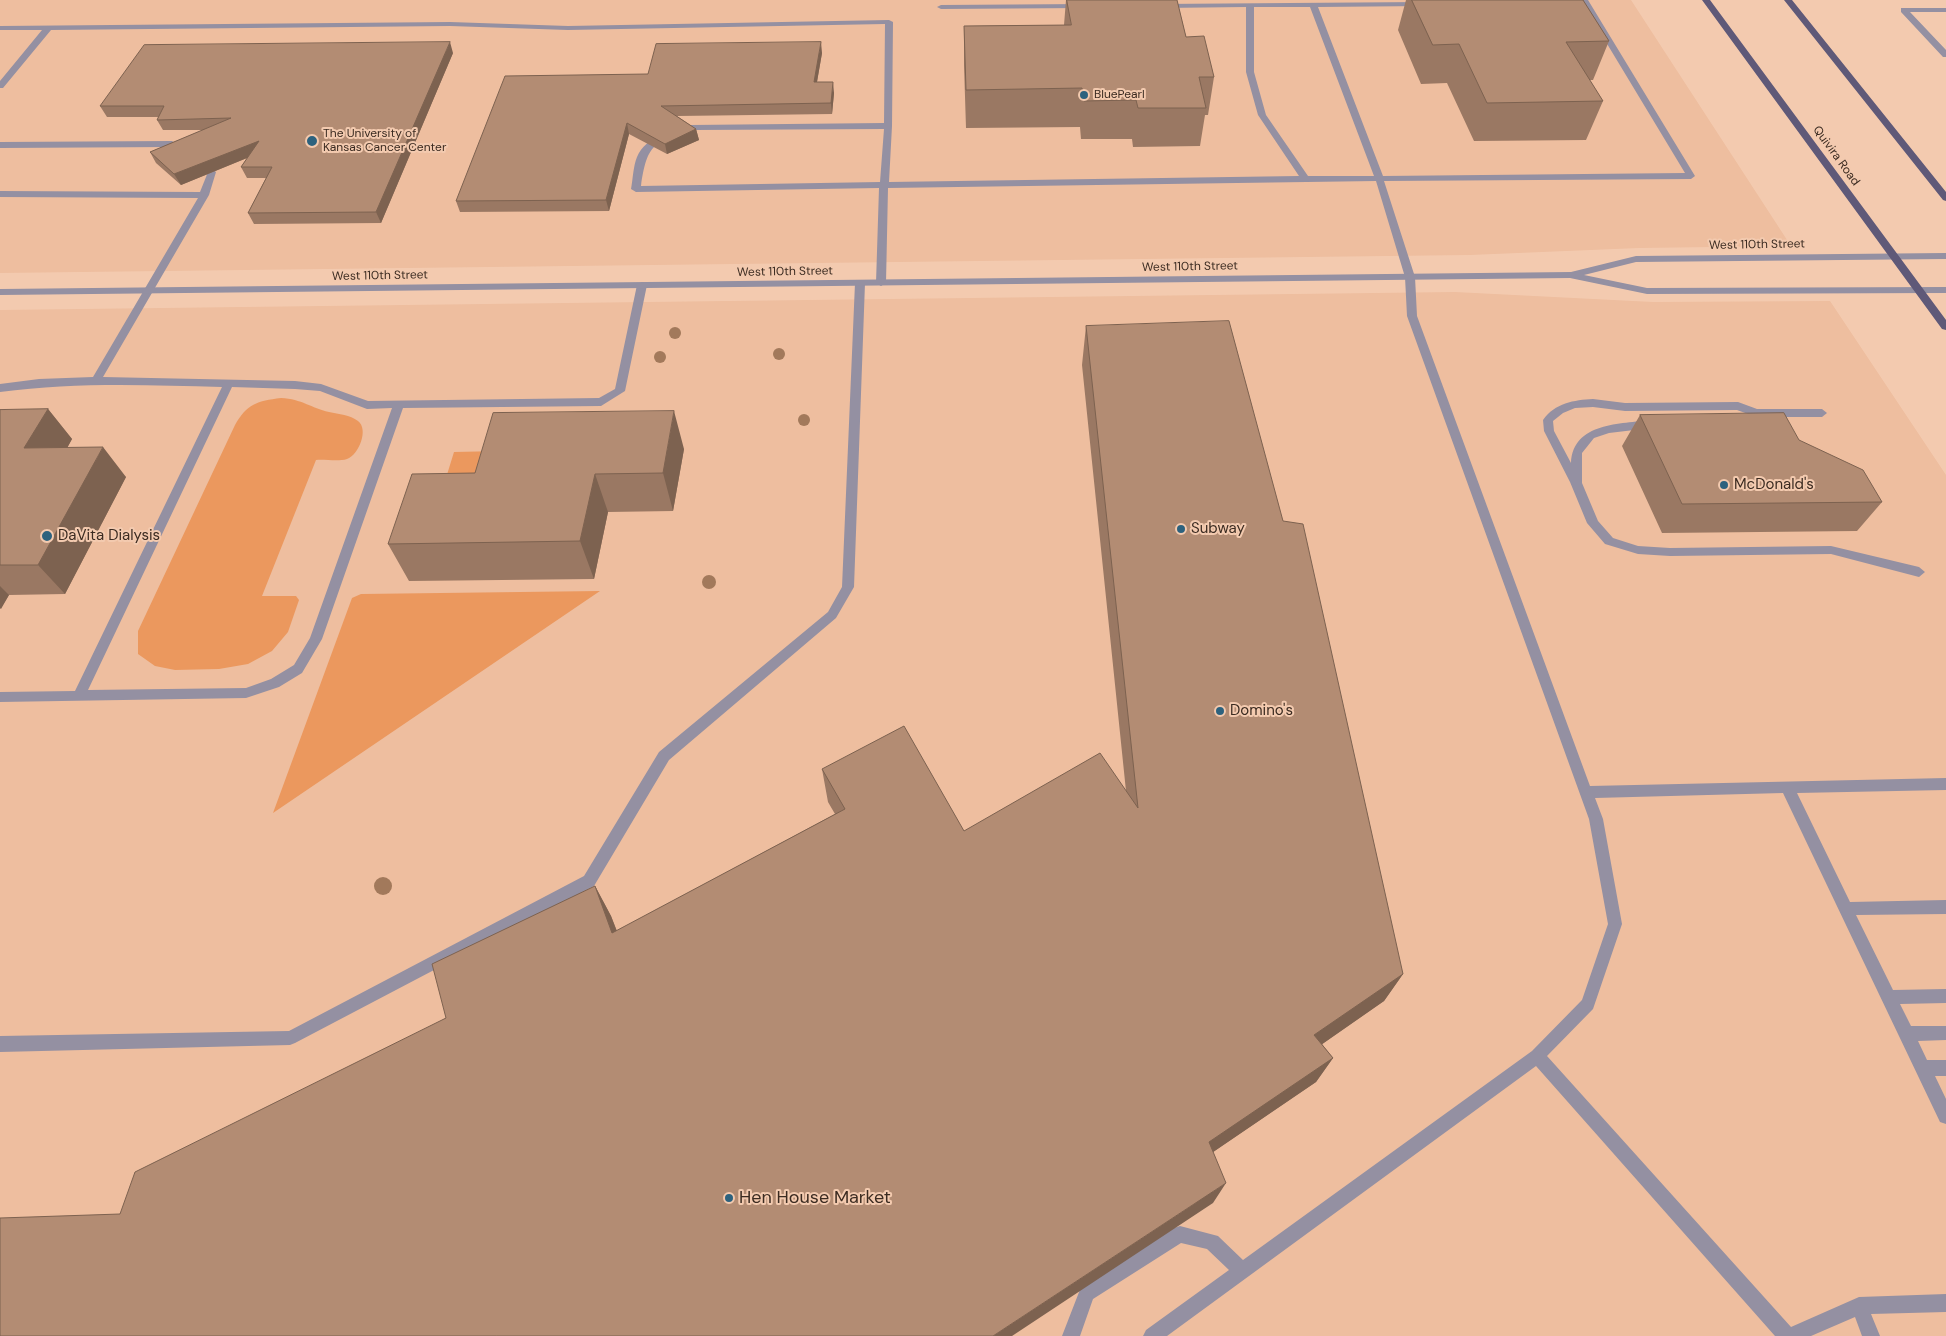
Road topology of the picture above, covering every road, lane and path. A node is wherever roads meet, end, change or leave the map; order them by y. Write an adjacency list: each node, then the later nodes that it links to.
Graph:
1 (1706, 0): 25 (main road, Quivira Road)
2 (1788, 0): 24 (main road)
3 (1556, 2): 20 (street)
4 (1430, 4): 6 (street)
5 (1250, 5): 6 (street); 8 (street); 19 (street)
6 (1313, 5): 20 (street)
7 (1095, 6): 9 (street)
8 (1153, 6)
9 (940, 8)
10 (1946, 10): 13 (street)
11 (0, 28): 12 (street)
12 (48, 28): 14 (street); 15 (street)
13 (1946, 55)
14 (0, 86)
15 (888, 126): 21 (street); 21 (street)
16 (0, 145): 17 (street)
17 (185, 151)
18 (212, 172): 23 (street)
19 (1305, 178): 20 (street); 21 (street)
20 (1379, 178): 28 (street)
21 (884, 185): 30 (street)
22 (0, 194): 23 (street)
23 (204, 195): 34 (street)
24 (1946, 198)
25 (1894, 256): 26 (street, West 110th Street); 27 (street, West 110th Street); 32 (main road, Quivira Road)
26 (1946, 256)
27 (1570, 275): 28 (street, West 110th Street); 32 (street, West 110th Street)
28 (1410, 277): 30 (street, West 110th Street); 51 (street)
29 (860, 283): 30 (street, West 110th Street); 31 (street, West 110th Street); 58 (street)
30 (881, 283)
31 (642, 285): 34 (street, West 110th Street); 40 (street)
32 (1919, 290): 33 (street, West 110th Street); 36 (main road, Quivira Road)
33 (1946, 290)
34 (149, 291): 35 (street, West 110th Street); 37 (street)
35 (0, 292)
36 (1946, 327)
37 (96, 380): 38 (street); 39 (street)
38 (229, 383): 40 (street); 47 (street)
39 (0, 388)
40 (399, 404): 47 (street)
41 (1756, 413): 42 (street); 43 (street); 45 (street)
42 (1822, 413)
43 (1729, 422)
44 (1662, 424): 45 (street)
45 (1576, 483): 46 (street)
46 (1918, 572)
47 (79, 696): 48 (street)
48 (0, 697)
49 (1946, 784): 50 (street)
50 (1787, 787): 51 (street); 53 (street)
51 (1586, 792): 59 (street)
52 (1946, 907): 53 (street)
53 (1846, 909): 55 (street)
54 (1946, 996): 55 (street)
55 (1889, 997): 57 (street)
56 (1946, 1033): 57 (street)
57 (1906, 1034): 60 (street)
58 (0, 1044)
59 (1537, 1056): 63 (street); 68 (street)
60 (1923, 1068): 61 (street); 62 (street)
61 (1946, 1068)
62 (1946, 1116)
63 (1242, 1271): 66 (street); 67 (street)
64 (1946, 1303): 65 (street)
65 (1859, 1306): 69 (street); 70 (street)
66 (1070, 1336)
67 (1152, 1336)
68 (1787, 1336)
69 (1791, 1336)
70 (1871, 1336)

